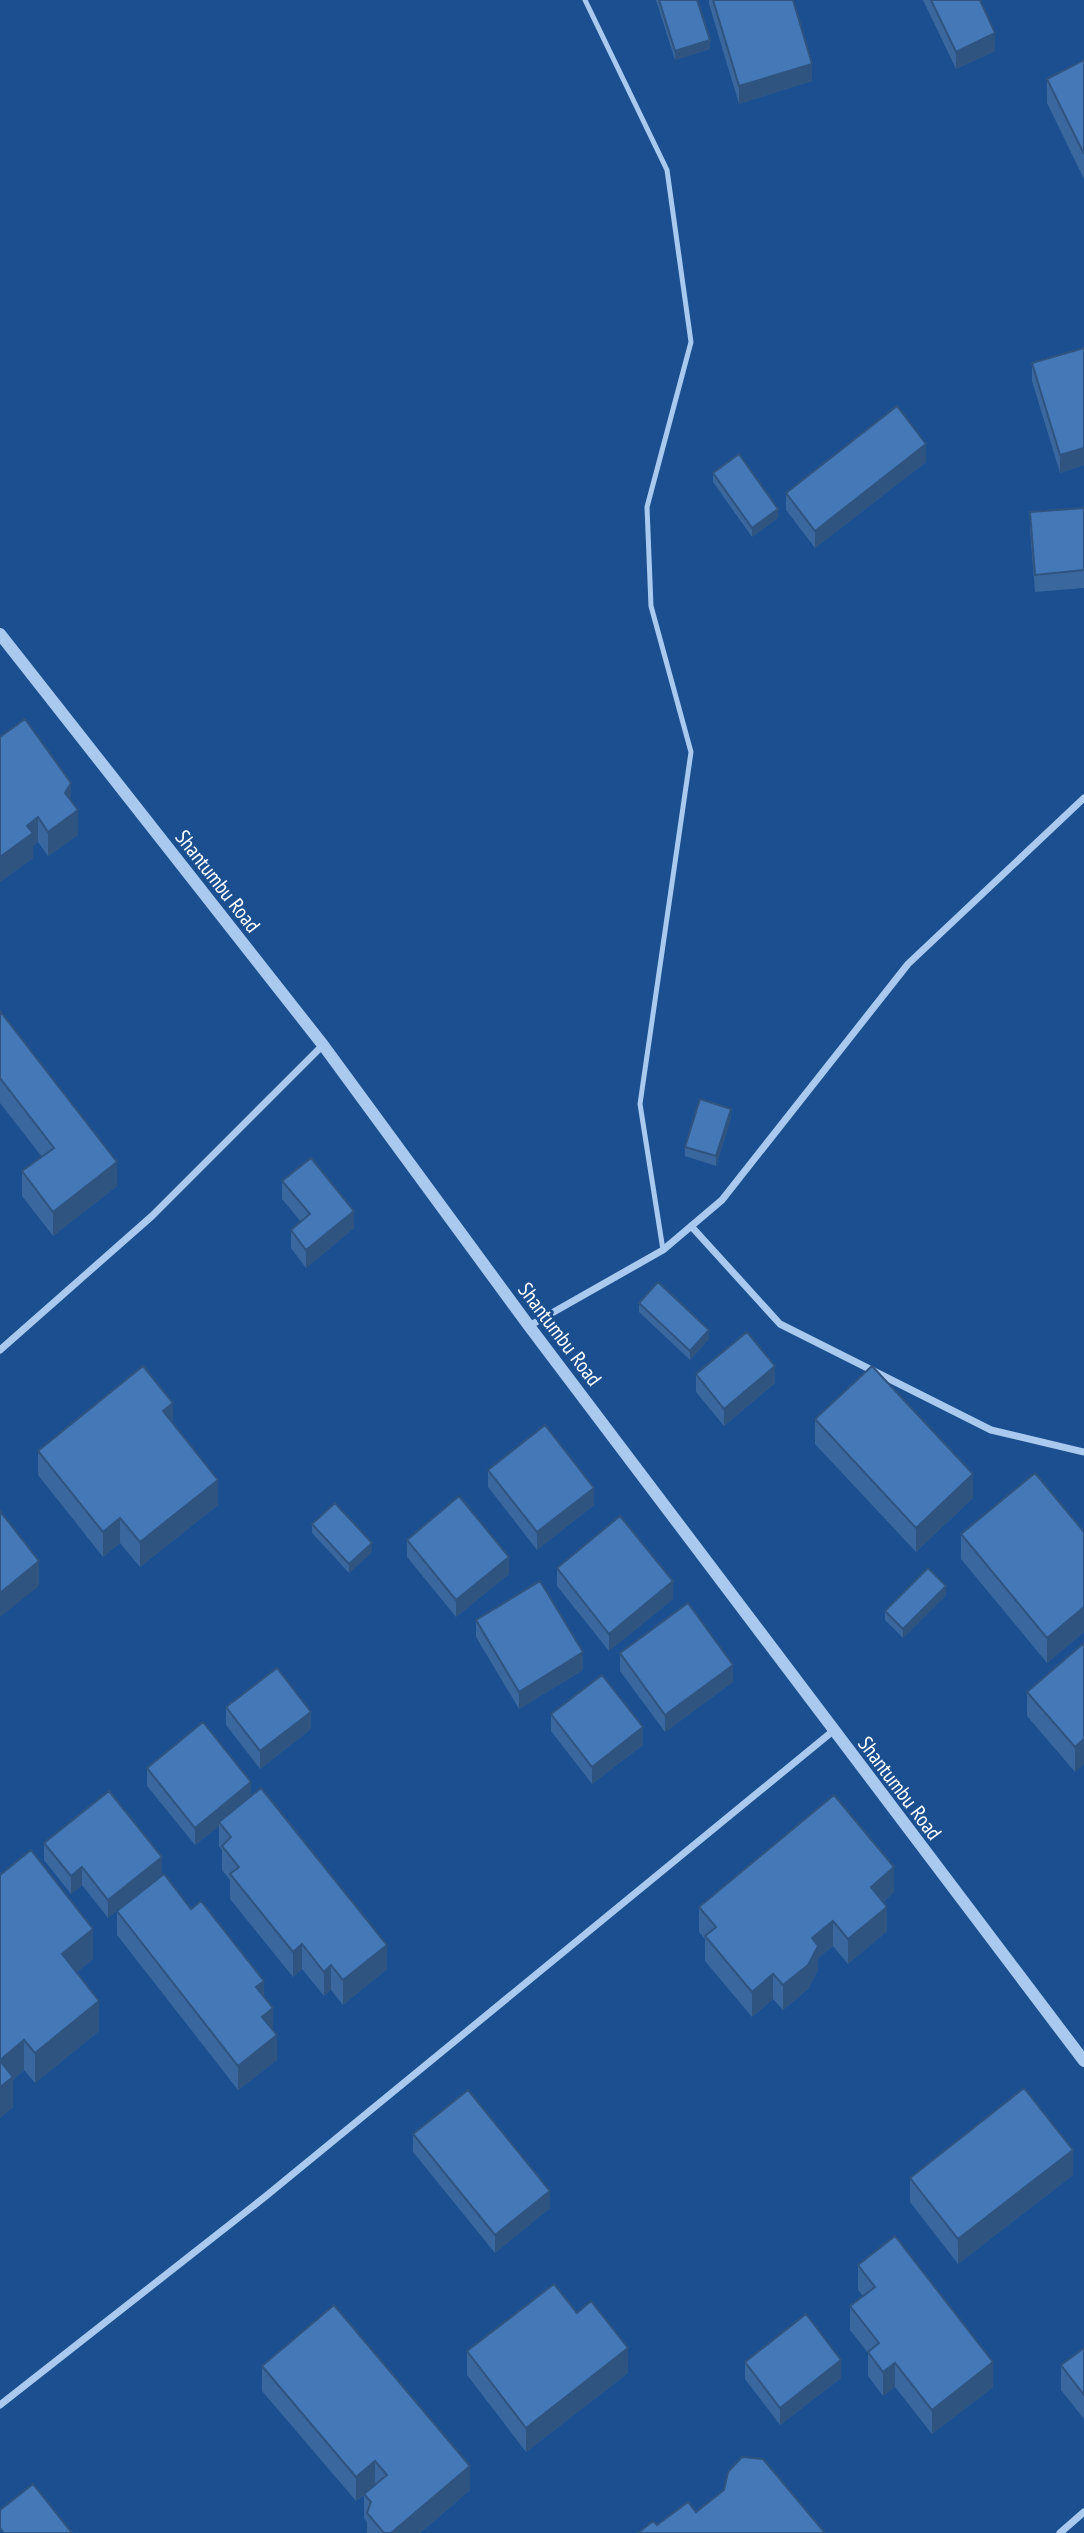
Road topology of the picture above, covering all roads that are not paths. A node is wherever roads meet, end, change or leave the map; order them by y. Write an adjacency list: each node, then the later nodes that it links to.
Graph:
1 (585, 0): 6 (lane)
2 (0, 634): 4 (street, Shantumbu Road)
3 (1084, 798): 5 (street)
4 (323, 1045): 7 (street, Shantumbu Road); 8 (street)
5 (691, 1226): 6 (street); 9 (street)
6 (663, 1250): 7 (street)
7 (529, 1326): 10 (street, Shantumbu Road)
8 (0, 1350)
9 (1084, 1452)
10 (833, 1731): 11 (street, Shantumbu Road); 12 (street)
11 (1084, 2061)
12 (0, 2405)
13 (1084, 2512): 14 (street)
14 (1060, 2533)

